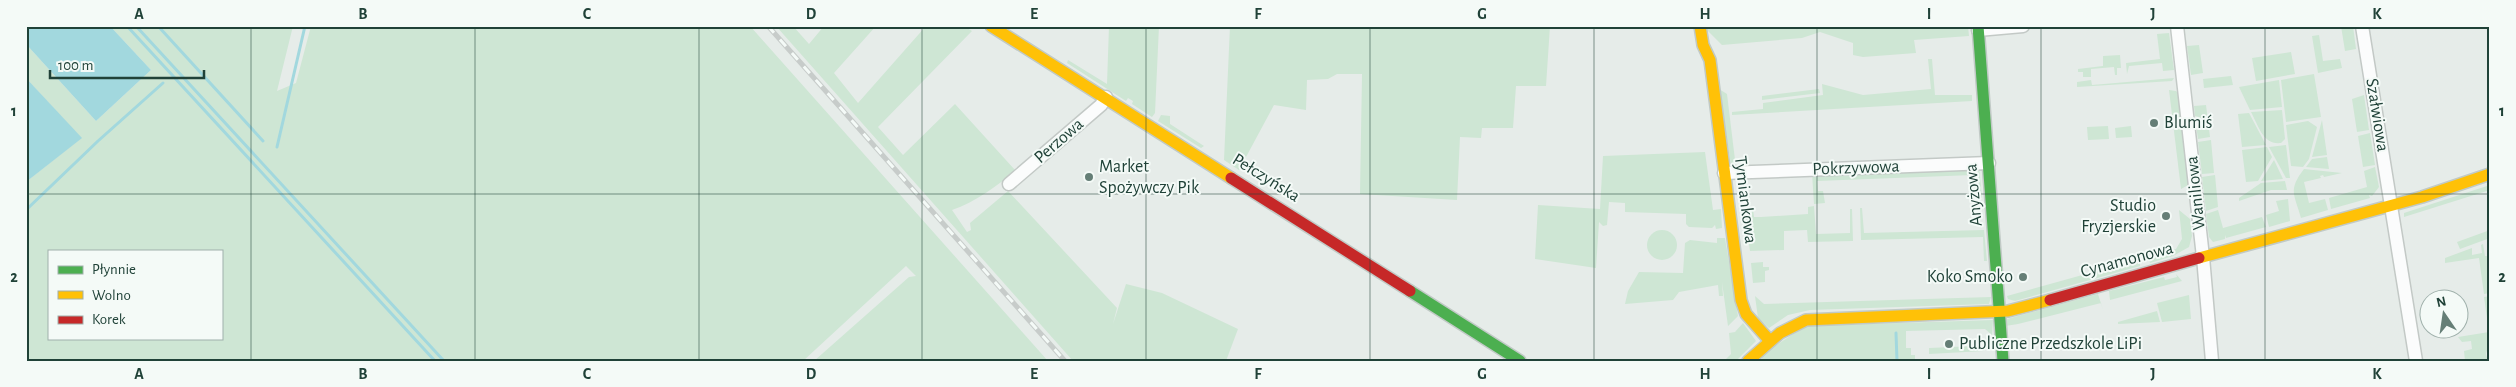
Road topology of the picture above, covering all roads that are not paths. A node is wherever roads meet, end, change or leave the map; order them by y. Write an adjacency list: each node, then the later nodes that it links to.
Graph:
1 (991, 26): 7 (street, Pełczyńska)
2 (1700, 26): 9 (street, Tymiankowa)
3 (2023, 26): 6 (street)
4 (2177, 26): 13 (street, Waniliowa)
5 (2362, 26): 12 (street, Szałwiowa)
6 (1978, 28): 8 (street, Anyżowa)
7 (1106, 97): 11 (street, Perzowa); 16 (street, Pełczyńska)
8 (1989, 163): 9 (street, Pokrzywowa); 14 (street, Anyżowa)
9 (1724, 173): 15 (street, Tymiankowa)
10 (2490, 174): 12 (street, Cynamonowa)
11 (1009, 184)
12 (2391, 204): 13 (street, Cynamonowa); 20 (street, Szałwiowa)
13 (2203, 257): 14 (street, Cynamonowa); 19 (street, Waniliowa)
14 (2001, 312): 15 (street, Cynamonowa); 18 (street, Anyżowa)
15 (1770, 341): 17 (street)
16 (1520, 361)
17 (1748, 361)
18 (2003, 361)
19 (2212, 361)
20 (2416, 361)

